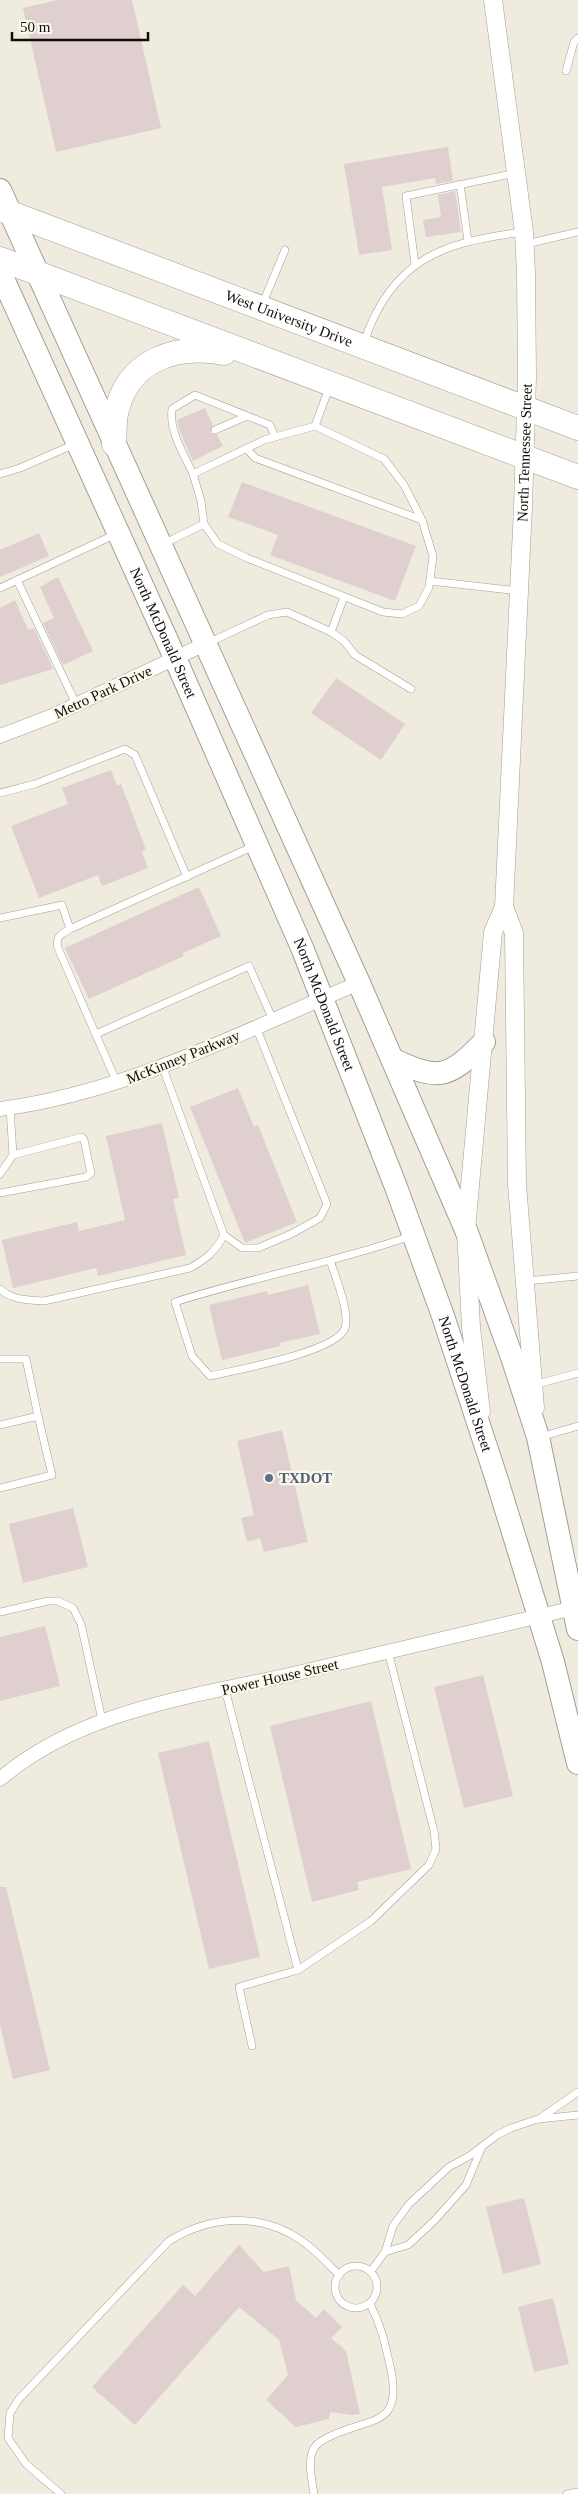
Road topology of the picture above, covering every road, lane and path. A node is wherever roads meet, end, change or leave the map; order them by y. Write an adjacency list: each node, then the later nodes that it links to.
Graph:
1 (492, 0): 4 (street, North Tennessee Street)
2 (578, 38): 3 (lane)
3 (566, 71)
4 (516, 173): 5 (lane); 9 (street, North Tennessee Street)
5 (460, 184): 10 (lane); 13 (lane)
6 (0, 190): 7 (main road)
7 (5, 211): 15 (main road); 16 (highway, West University Drive)
8 (578, 232): 9 (lane)
9 (525, 238): 10 (lane); 20 (street, North Tennessee Street)
10 (468, 241): 13 (lane)
11 (285, 250): 16 (lane)
12 (0, 259): 15 (highway)
13 (415, 264): 17 (lane)
14 (0, 272): 26 (main road, North McDonald Street)
15 (37, 273): 18 (highway); 27 (main road)
16 (261, 308): 17 (highway, West University Drive)
17 (363, 346): 20 (highway, West University Drive)
18 (273, 362): 19 (highway); 27 (highway)
19 (331, 383): 22 (lane); 29 (highway)
20 (526, 410): 23 (highway, West University Drive); 29 (street, North Tennessee Street)
21 (247, 416): 24 (lane); 25 (lane); 31 (lane)
22 (315, 426): 25 (lane); 33 (lane)
23 (578, 428)
24 (215, 430)
25 (276, 436): 28 (lane)
26 (78, 443): 30 (lane); 35 (main road, North McDonald Street)
27 (114, 444): 36 (main road)
28 (248, 449): 31 (lane); 33 (lane)
29 (524, 457): 32 (highway); 40 (street, North Tennessee Street)
30 (0, 474)
31 (193, 474): 34 (lane)
32 (578, 477)
33 (422, 520): 38 (lane)
34 (204, 524): 36 (lane); 41 (lane)
35 (118, 533): 37 (lane); 44 (main road, North McDonald Street)
36 (160, 545): 43 (main road)
37 (17, 580): 39 (lane); 46 (lane)
38 (430, 581): 40 (lane); 41 (lane)
39 (0, 588)
40 (519, 591): 51 (street, North Tennessee Street)
41 (344, 597): 42 (lane)
42 (331, 632): 43 (lane); 45 (lane)
43 (205, 644): 44 (street, Metro Park Drive); 54 (main road)
44 (175, 658): 46 (street, Metro Park Drive); 49 (main road, North McDonald Street)
45 (411, 689)
46 (76, 704): 47 (street, Metro Park Drive)
47 (0, 736)
48 (0, 793): 50 (lane)
49 (256, 845): 50 (lane); 55 (main road, North McDonald Street)
50 (187, 877): 53 (lane)
51 (504, 907): 59 (street); 72 (street)
52 (0, 918): 53 (lane)
53 (70, 929): 58 (lane)
54 (359, 983): 55 (street, McKinney Parkway); 60 (main road)
55 (323, 998): 56 (street, McKinney Parkway); 68 (main road, North McDonald Street)
56 (273, 1020): 57 (street, McKinney Parkway); 58 (lane)
57 (256, 1027): 61 (street, McKinney Parkway); 69 (lane)
58 (96, 1034): 62 (lane)
59 (484, 1042): 60 (main road); 67 (street)
60 (392, 1059): 67 (main road)
61 (163, 1068): 62 (street, McKinney Parkway); 69 (lane)
62 (117, 1083): 63 (street, McKinney Parkway)
63 (5, 1108): 64 (lane)
64 (13, 1156): 65 (lane); 66 (lane)
65 (0, 1174)
66 (0, 1193)
67 (466, 1230): 80 (main road); 81 (street)
68 (414, 1235): 70 (lane); 81 (main road, North McDonald Street)
69 (224, 1236): 73 (lane)
70 (330, 1260): 70 (lane)
71 (578, 1276): 72 (lane)
72 (523, 1281): 76 (street)
73 (0, 1289)
74 (0, 1359): 77 (lane)
75 (578, 1373): 76 (lane)
76 (533, 1385): 80 (street)
77 (38, 1416): 78 (lane); 82 (lane)
78 (0, 1425)
79 (578, 1426): 80 (lane)
80 (538, 1437): 85 (main road)
81 (484, 1440): 84 (main road, North McDonald Street)
82 (0, 1488)
83 (0, 1612): 88 (lane)
84 (540, 1616): 85 (street, Power House Street); 86 (street, Power House Street); 89 (main road, North McDonald Street)
85 (576, 1618)
86 (388, 1652): 87 (street, Power House Street); 91 (lane)
87 (226, 1689): 88 (street, Power House Street); 91 (lane)
88 (102, 1720): 90 (street, Power House Street)
89 (578, 1763)
90 (0, 1779)
91 (298, 1970): 92 (lane)
92 (252, 2046)
93 (578, 2092): 95 (lane)
94 (578, 2115): 95 (lane)
95 (538, 2119): 96 (lane)
96 (482, 2147): 97 (lane); 97 (lane)
97 (384, 2252): 98 (lane)
98 (371, 2271): 99 (lane); 100 (lane)
99 (339, 2275): 100 (lane); 102 (lane)
100 (370, 2304): 103 (lane)
101 (578, 2492): 104 (lane)
102 (61, 2494)
103 (314, 2494)
104 (567, 2494)

